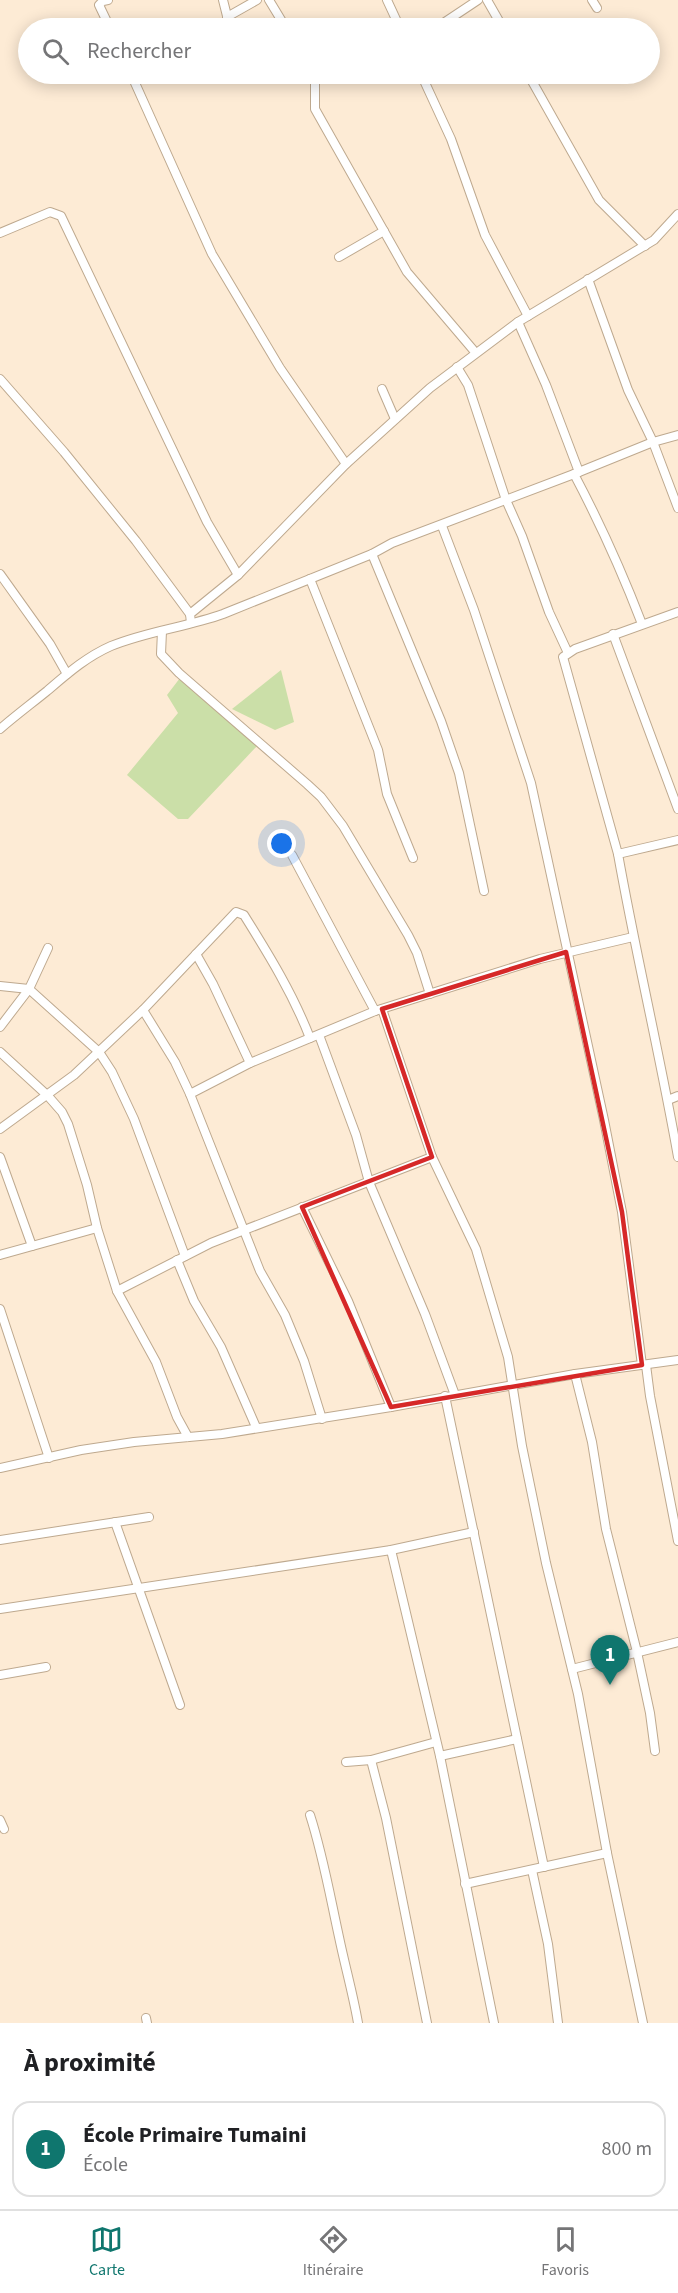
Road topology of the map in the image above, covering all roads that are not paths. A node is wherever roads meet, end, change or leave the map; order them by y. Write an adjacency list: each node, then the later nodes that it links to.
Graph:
1 (108, 0): 9 (street)
2 (223, 0): 8 (street)
3 (257, 0): 8 (street)
4 (269, 0): 10 (street)
5 (387, 0): 11 (street)
6 (478, 0): 12 (street)
7 (487, 0): 13 (street)
8 (227, 17)
9 (105, 18)
10 (280, 18)
11 (395, 18)
12 (451, 18)
13 (497, 18)
14 (137, 84): 33 (street)
15 (315, 84): 19 (street)
16 (426, 84): 24 (street)
17 (534, 84): 21 (street)
18 (678, 214): 21 (street)
19 (384, 231): 22 (street); 26 (street)
20 (0, 233): 40 (street)
21 (645, 246): 23 (street)
22 (339, 257)
23 (588, 279): 24 (street); 32 (street)
24 (528, 316): 25 (street)
25 (518, 322): 26 (street); 34 (street)
26 (476, 352): 27 (street)
27 (457, 367): 30 (street); 35 (street)
28 (0, 379): 43 (street)
29 (382, 389): 30 (street)
30 (395, 419): 33 (street)
31 (678, 435): 32 (street)
32 (653, 442): 34 (street); 36 (street)
33 (346, 464): 40 (street)
34 (577, 473): 35 (street); 45 (street)
35 (506, 500): 37 (street); 48 (street)
36 (678, 508)
37 (442, 526): 38 (street); 59 (street)
38 (372, 554): 41 (street); 56 (street)
39 (0, 574): 49 (street)
40 (238, 575): 43 (street)
41 (310, 579): 44 (street); 55 (street)
42 (678, 612): 45 (street)
43 (190, 614): 44 (street)
44 (191, 623): 46 (street)
45 (642, 624): 47 (street)
46 (162, 631): 49 (street); 63 (street)
47 (613, 634): 48 (street); 51 (street)
48 (568, 653): 53 (street)
49 (67, 674): 50 (street)
50 (0, 729)
51 (678, 809)
52 (678, 840): 53 (street)
53 (618, 854): 57 (street)
54 (292, 855): 65 (street)
55 (413, 858)
56 (484, 891)
57 (633, 937): 59 (street); 74 (street)
58 (48, 948): 62 (street)
59 (566, 952): 63 (street); 89 (street)
60 (196, 954): 64 (street); 67 (street); 70 (street)
61 (0, 986): 62 (street)
62 (29, 989): 66 (street); 69 (street)
63 (430, 994): 65 (street)
64 (143, 1010): 69 (street); 71 (street)
65 (379, 1010): 67 (street); 78 (street)
66 (0, 1027)
67 (314, 1036): 70 (street); 79 (street)
68 (0, 1052): 72 (street)
69 (99, 1053): 72 (street); 85 (street)
70 (250, 1063): 71 (street)
71 (190, 1094): 82 (street)
72 (48, 1096): 75 (street); 81 (street)
73 (678, 1096): 74 (street)
74 (668, 1100): 76 (street)
75 (0, 1129)
76 (678, 1156)
77 (0, 1157): 83 (street)
78 (432, 1157): 79 (street); 91 (street)
79 (369, 1182): 80 (street); 92 (street)
80 (302, 1207): 82 (street); 94 (street)
81 (97, 1228): 83 (street); 86 (street)
82 (244, 1230): 85 (street); 95 (street)
83 (32, 1246): 84 (street)
84 (0, 1255)
85 (181, 1258): 86 (street); 96 (street)
86 (117, 1291): 97 (street)
87 (0, 1309): 98 (street)
88 (678, 1360): 89 (street)
89 (644, 1365): 90 (street); 104 (street)
90 (575, 1374): 91 (street); 109 (street)
91 (512, 1386): 92 (street); 111 (street)
92 (455, 1395): 93 (street)
93 (445, 1396): 94 (street); 102 (street)
94 (391, 1407): 95 (street)
95 (322, 1419): 96 (street)
96 (256, 1427): 97 (street)
97 (188, 1437): 98 (street)
98 (49, 1458): 99 (street)
99 (0, 1468)
100 (149, 1517): 101 (street)
101 (115, 1522): 103 (street); 106 (street)
102 (474, 1532): 105 (street); 114 (street)
103 (0, 1540)
104 (678, 1541)
105 (391, 1550): 106 (street); 115 (street)
106 (138, 1588): 107 (street); 113 (street)
107 (0, 1609)
108 (678, 1642): 109 (street)
109 (637, 1652): 111 (street); 116 (street)
110 (46, 1668): 112 (street)
111 (572, 1669): 121 (street)
112 (0, 1675)
113 (180, 1705)
114 (517, 1739): 117 (street); 122 (street)
115 (436, 1743): 117 (street); 118 (street)
116 (655, 1751)
117 (440, 1756): 124 (street)
118 (371, 1760): 119 (street); 126 (street)
119 (346, 1762)
120 (310, 1815): 125 (street)
121 (607, 1853): 122 (street); 129 (street)
122 (544, 1867): 123 (street)
123 (532, 1869): 124 (street); 128 (street)
124 (465, 1884): 127 (street)
125 (358, 2023)
126 (427, 2023)
127 (494, 2023)
128 (558, 2023)
129 (643, 2023)

